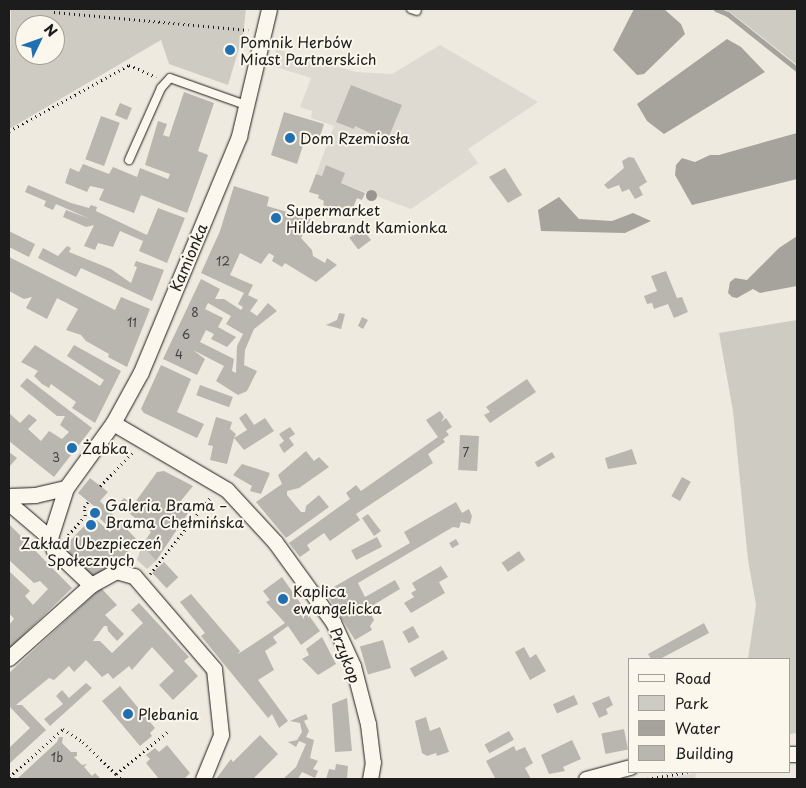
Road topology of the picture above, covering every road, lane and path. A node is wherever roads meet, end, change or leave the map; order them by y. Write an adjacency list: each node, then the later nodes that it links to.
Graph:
1 (54, 9): 3 (path)
2 (269, 9): 5 (street, Kamionka)
3 (249, 30)
4 (166, 82): 5 (lane); 6 (path); 7 (lane)
5 (246, 105): 8 (street, Kamionka)
6 (9, 131)
7 (129, 160)
8 (113, 423): 9 (street, Przykop); 11 (street, Kamionka)
9 (151, 443): 10 (path); 21 (street, Przykop)
10 (100, 486)
11 (66, 488): 12 (street); 16 (street, Kamionka)
12 (9, 496)
13 (211, 497): 18 (path)
14 (9, 502): 16 (street)
15 (88, 502): 16 (path)
16 (52, 544): 17 (street)
17 (91, 584): 18 (street); 19 (street)
18 (142, 585): 27 (street)
19 (9, 658)
20 (168, 731): 24 (path)
21 (373, 762): 28 (street, Przykop); 29 (street)
22 (628, 768): 30 (street)
23 (681, 773): 31 (path)
24 (116, 774): 25 (path); 26 (path)
25 (9, 777)
26 (121, 779)
27 (203, 779)
28 (370, 779)
29 (381, 779)
30 (586, 779)
31 (647, 779)

